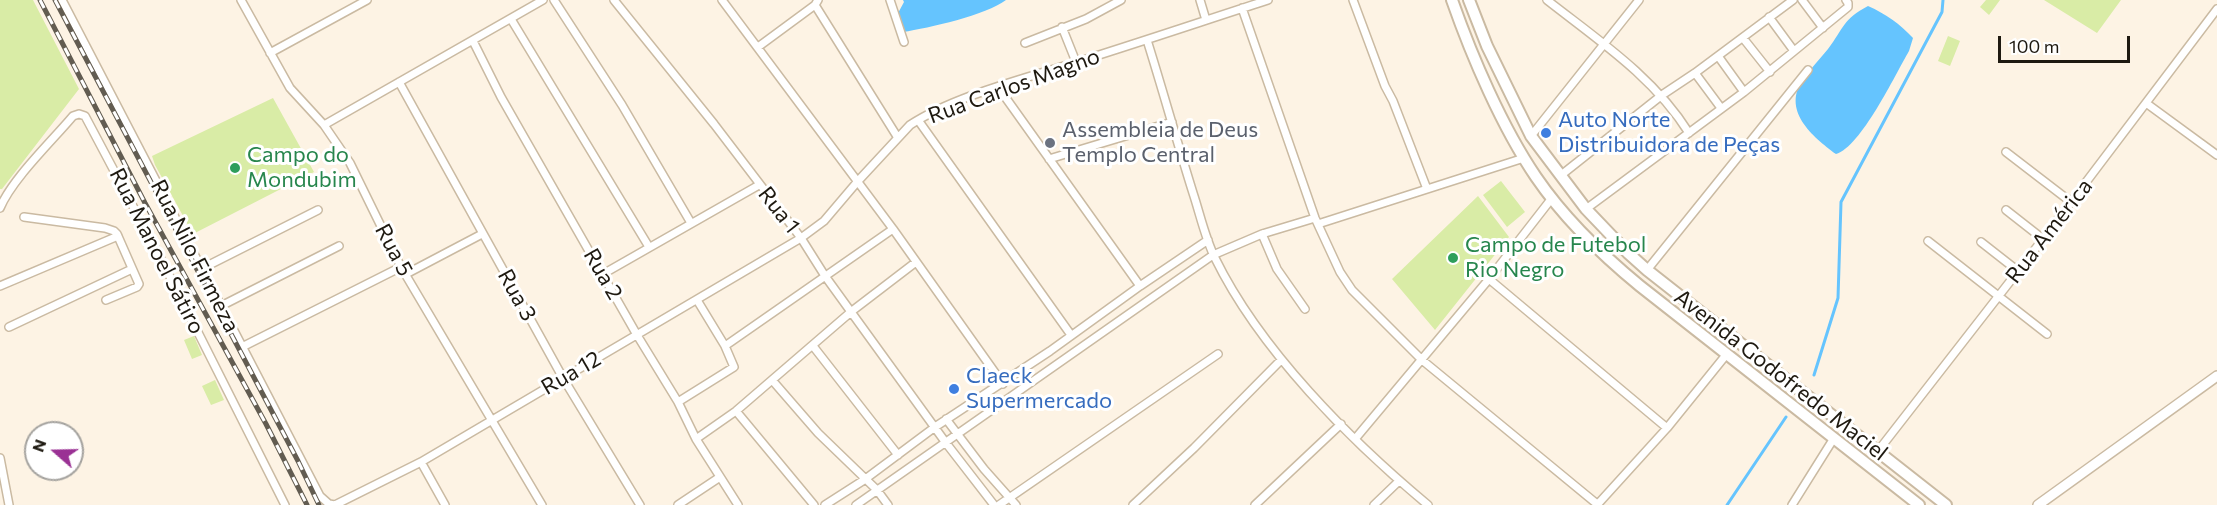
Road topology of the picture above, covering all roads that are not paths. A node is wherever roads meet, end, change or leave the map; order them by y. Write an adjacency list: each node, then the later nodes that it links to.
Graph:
1 (62, 0): 86 (street, Rua Nilo Firmeza)
2 (241, 0): 36 (street, Rua 5)
3 (367, 0): 36 (street)
4 (543, 0): 24 (street)
5 (554, 0): 70 (street)
6 (614, 0): 60 (street, Rua 1)
7 (722, 0): 34 (street)
8 (890, 0): 31 (street)
9 (1121, 0): 26 (street)
10 (1200, 0): 25 (street)
11 (1268, 0): 21 (street, Rua Carlos Magno)
12 (1353, 0): 61 (street)
13 (1452, 0): 56 (main road, Avenida Godofredo Maciel)
14 (1469, 0): 52 (main road, Avenida Godofredo Maciel)
15 (1547, 0): 33 (street)
16 (1639, 0): 33 (street)
17 (1793, 0): 23 (street)
18 (1802, 0): 27 (street)
19 (816, 2): 34 (street); 53 (street)
20 (1847, 3): 27 (street)
21 (1242, 8): 25 (street, Rua Carlos Magno); 69 (street)
22 (2217, 9): 46 (street, Rua América)
23 (1769, 17): 28 (street); 35 (street)
24 (511, 19): 30 (street); 81 (street)
25 (1206, 20): 29 (street, Rua Carlos Magno)
26 (1062, 27): 32 (street); 38 (street)
27 (1823, 28): 35 (street)
28 (1743, 38): 37 (street); 40 (street)
29 (1147, 40): 38 (street, Rua Carlos Magno); 49 (street)
30 (473, 41): 42 (street); 90 (street, Rua 2)
31 (904, 42)
32 (1026, 44)
33 (1604, 45): 45 (street); 52 (street)
34 (758, 47): 59 (street)
35 (1794, 51): 40 (street)
36 (270, 53): 50 (street, Rua 5)
37 (1718, 56): 41 (street); 44 (street)
38 (1076, 63): 43 (street, Rua Carlos Magno)
39 (1808, 70): 87 (street)
40 (1770, 72): 44 (street)
41 (1695, 74): 45 (street); 47 (street)
42 (399, 82): 50 (street); 72 (street, Rua 3)
43 (998, 87): 48 (street, Rua Carlos Magno); 57 (street)
44 (1744, 92): 47 (street)
45 (1662, 95): 51 (street); 58 (street)
46 (2146, 103): 55 (street); 63 (street, Rua América)
47 (1721, 108): 51 (street)
48 (918, 120): 53 (street, Rua Carlos Magno); 104 (street)
49 (1173, 123): 57 (street); 77 (street)
50 (324, 125): 84 (street, Rua 5)
51 (1689, 133): 65 (street)
52 (1531, 136): 58 (main road, Avenida Godofredo Maciel)
53 (898, 138): 59 (street, Rua Carlos Magno)
54 (2006, 152): 63 (street)
55 (2217, 155)
56 (1524, 158): 61 (street); 62 (main road, Avenida Godofredo Maciel)
57 (1049, 159): 94 (street)
58 (1560, 176): 65 (main road, Avenida Godofredo Maciel)
59 (858, 181): 71 (street); 75 (street, Rua Carlos Magno)
60 (759, 185): 70 (street); 75 (street, Rua 1)
61 (1427, 189): 69 (street)
62 (1552, 198): 92 (street); 109 (main road, Avenida Godofredo Maciel)
63 (2071, 202): 76 (street, Rua América)
64 (0, 208): 140 (street, Rua Manoel Sátiro)
65 (1586, 208): 87 (main road, Avenida Godofredo Maciel)
66 (318, 210): 86 (street)
67 (2006, 210): 76 (street)
68 (24, 217): 74 (street)
69 (1316, 221): 73 (street); 111 (street)
70 (691, 223): 81 (street)
71 (893, 229): 83 (street); 91 (street)
72 (482, 234): 89 (street); 113 (street, Rua 3)
73 (1262, 234): 82 (street); 99 (street)
74 (118, 236): 85 (street); 93 (street)
75 (801, 238): 91 (street, Rua 1); 97 (street, Rua 12)
76 (2043, 239): 88 (street, Rua América)
77 (1208, 240): 82 (street); 94 (street)
78 (1928, 241): 95 (street)
79 (1981, 242): 88 (street)
80 (339, 246): 98 (street)
81 (649, 247): 90 (street)
82 (1213, 255): 110 (street); 117 (street)
83 (916, 262): 100 (street); 116 (street)
84 (401, 267): 89 (street, Rua 5); 107 (street)
85 (132, 269): 96 (street); 101 (street)
86 (201, 269): 98 (street, Rua Nilo Firmeza)
87 (1647, 270): 130 (main road, Avenida Godofredo Maciel)
88 (2018, 271): 95 (street, Rua América)
89 (406, 274): 121 (street, Rua 5)
90 (603, 274): 103 (street, Rua 2)
91 (825, 276): 100 (street, Rua 1); 105 (street)
92 (1489, 279): 111 (street); 124 (street)
93 (0, 286)
94 (1140, 286): 104 (street)
95 (1998, 296): 102 (street); 130 (street, Rua América)
96 (106, 300)
97 (697, 300): 103 (street, Rua 12); 105 (street)
98 (221, 306): 107 (street, Rua Nilo Firmeza)
99 (1305, 309)
100 (852, 311): 106 (street); 123 (street, Rua 1)
101 (9, 327)
102 (2047, 334)
103 (637, 335): 113 (street, Rua 12); 118 (street, Rua 2)
104 (1071, 335): 112 (street)
105 (725, 346): 118 (street)
106 (813, 346): 115 (street); 131 (street)
107 (242, 348): 141 (street, Rua Nilo Firmeza)
108 (1218, 354): 138 (street)
109 (1726, 355): 124 (street); 126 (main road, Avenida Godofredo Maciel)
110 (1281, 360): 122 (street); 154 (street)
111 (1422, 360): 128 (street); 158 (street)
112 (1019, 372): 116 (street); 117 (street)
113 (563, 378): 121 (street, Rua 12); 144 (street, Rua 3)
114 (2216, 378): 162 (street)
115 (772, 380): 119 (street); 135 (street)
116 (1002, 384): 120 (street)
117 (1028, 384): 125 (street)
118 (678, 402): 127 (street, Rua 2)
119 (736, 411): 127 (street); 147 (street)
120 (946, 419): 123 (street); 125 (street)
121 (491, 420): 133 (street, Rua 12); 143 (street, Rua 5)
122 (1341, 424): 128 (street); 155 (street)
123 (935, 427): 129 (street, Rua 1); 131 (street)
124 (1667, 428): 158 (street)
125 (957, 433): 129 (street); 138 (street)
126 (1834, 438): 159 (street); 160 (main road, Avenida Godofredo Maciel)
127 (696, 439): 134 (street, Rua 2)
128 (1355, 439): 136 (street)
129 (946, 443): 137 (street); 151 (street, Rua 1)
130 (1878, 451): 161 (main road, Avenida Godofredo Maciel)
131 (898, 456): 135 (street)
132 (0, 458): 139 (street)
133 (421, 462): 141 (street, Rua 12); 142 (street)
134 (720, 477): 145 (street); 146 (street, Rua 2)
135 (864, 480): 137 (street); 148 (street)
136 (1399, 481): 156 (street); 157 (street)
137 (877, 490): 149 (street); 150 (street)
138 (1010, 497): 152 (street); 153 (street)
139 (9, 505)
140 (285, 505)
141 (337, 505)
142 (445, 505)
143 (542, 505)
144 (640, 505)
145 (678, 505)
146 (738, 505)
147 (814, 505)
148 (825, 505)
149 (856, 505)
150 (888, 505)
151 (994, 505)
152 (999, 505)
153 (1017, 505)
154 (1133, 505)
155 (1255, 505)
156 (1374, 505)
157 (1428, 505)
158 (1597, 505)
159 (1792, 505)
160 (1920, 505)
161 (1946, 505)
162 (2038, 505)

